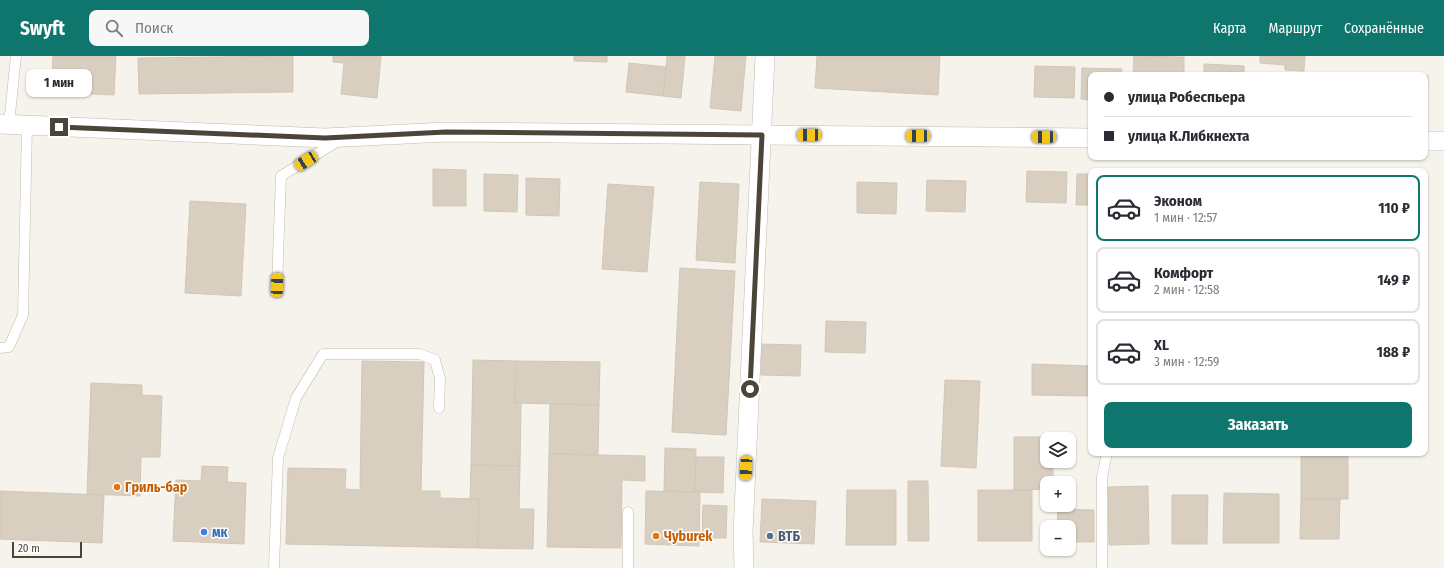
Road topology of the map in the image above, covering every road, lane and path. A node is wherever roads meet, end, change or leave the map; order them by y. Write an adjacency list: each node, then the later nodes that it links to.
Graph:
1 (16, 56): 3 (lane)
2 (765, 56): 4 (street)
3 (12, 125): 5 (street); 10 (lane)
4 (762, 135): 5 (street); 6 (street); 16 (street)
5 (344, 137): 9 (lane)
6 (1088, 138)
7 (1428, 140): 8 (street)
8 (1444, 141)
9 (277, 285)
10 (0, 348)
11 (439, 408): 14 (lane)
12 (1106, 456): 17 (lane)
13 (628, 512): 15 (lane)
14 (274, 568)
15 (628, 568)
16 (744, 568)
17 (1102, 568)

